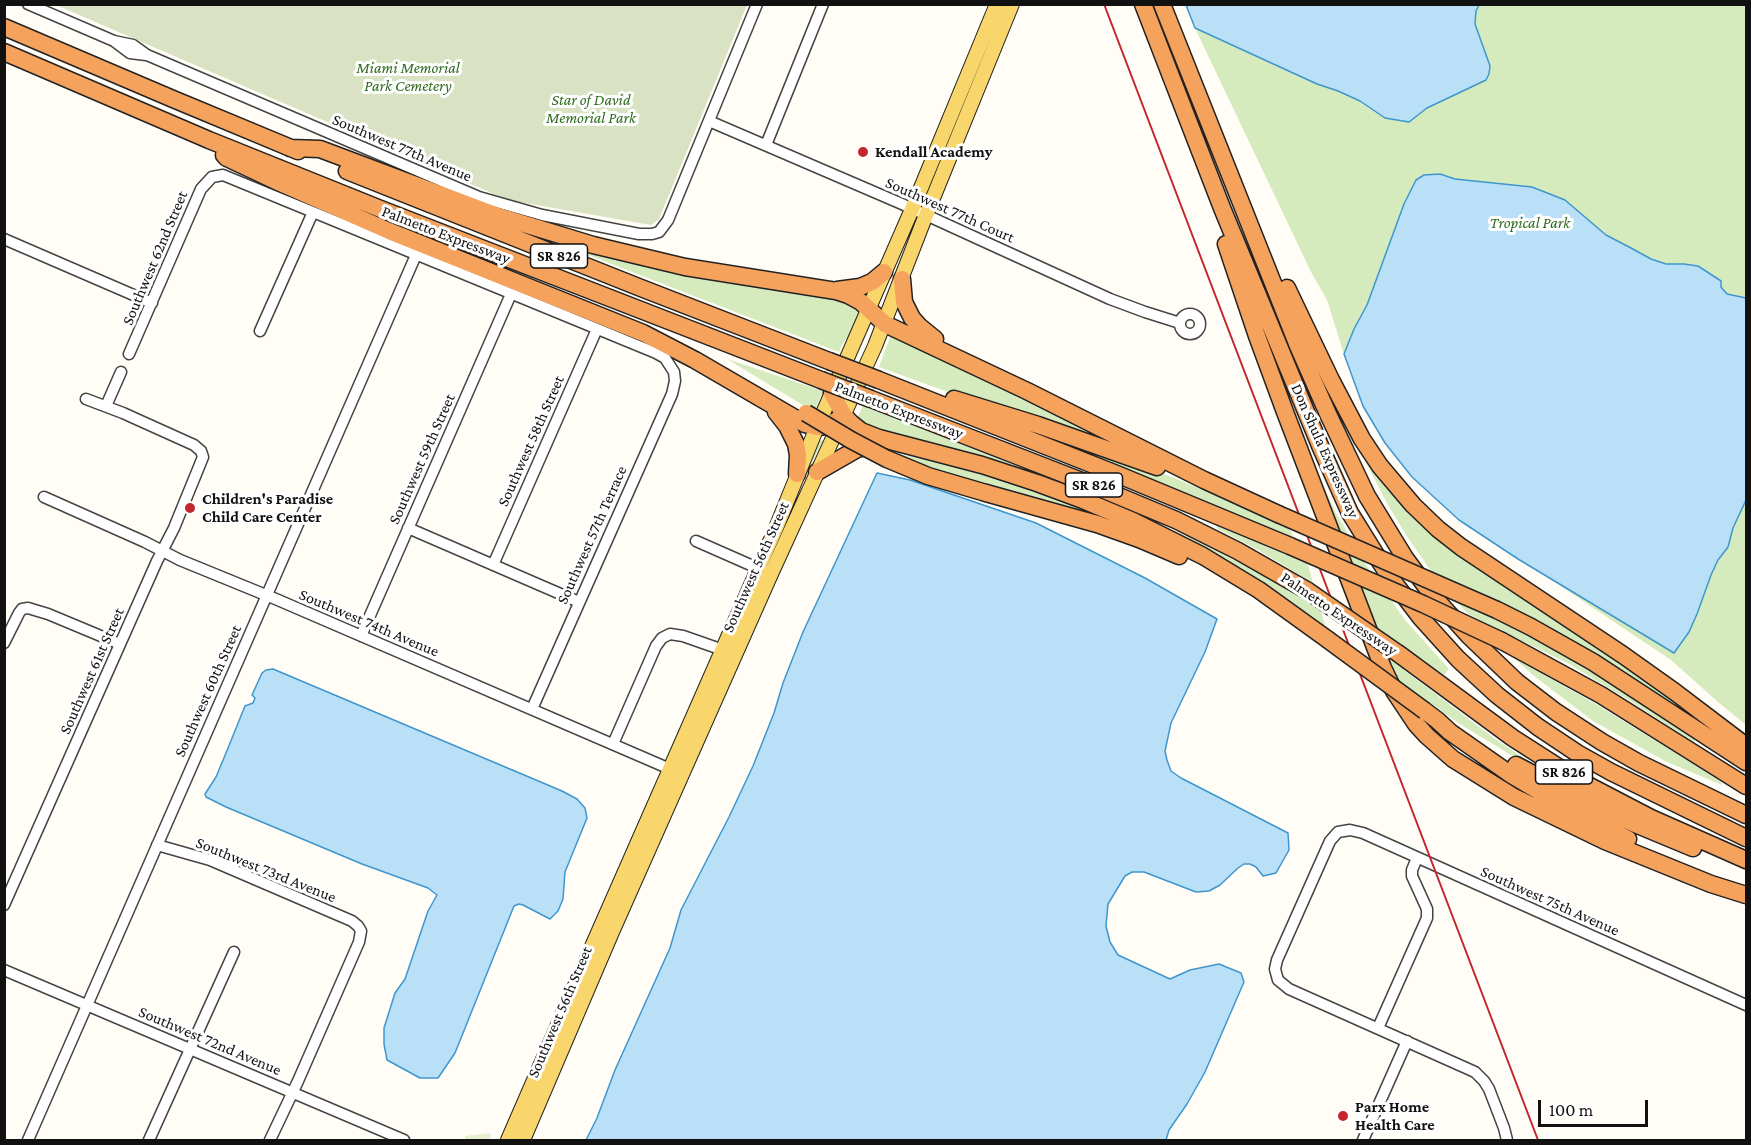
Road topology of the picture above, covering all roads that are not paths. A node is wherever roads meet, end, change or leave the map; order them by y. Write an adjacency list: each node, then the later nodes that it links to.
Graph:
1 (28, 4): 10 (street, Southwest 77th Avenue)
2 (757, 4): 10 (street)
3 (823, 4): 12 (street)
4 (997, 4): 15 (main road, Southwest 56th Street)
5 (1012, 4): 17 (main road, Southwest 56th Street)
6 (1143, 4): 14 (highway, Don Shula Expressway)
7 (1162, 4): 20 (highway, Don Shula Expressway)
8 (4, 27): 13 (highway, Palmetto Expressway / SR 826)
9 (4, 52): 11 (highway, Palmetto Expressway / SR 826)
10 (709, 121): 12 (street, Southwest 77th Court)
11 (209, 140): 25 (highway, Palmetto Expressway / SR 826); 39 (highway)
12 (766, 145): 15 (street, Southwest 77th Court)
13 (290, 148): 23 (highway); 36 (highway, Palmetto Expressway / SR 826, bridge)
14 (1222, 208): 67 (highway, Don Shula Expressway); 72 (highway)
15 (912, 209): 17 (street, Southwest 77th Court); 21 (main road, Southwest 56th Street)
16 (313, 212): 19 (street); 26 (street, Southwest 62nd Street); 31 (street)
17 (926, 216): 22 (main road, Southwest 56th Street); 28 (street, Southwest 77th Court)
18 (4, 238): 26 (street)
19 (416, 255): 24 (street); 52 (street, Southwest 60th Street)
20 (1265, 259): 62 (highway); 66 (highway, Don Shula Expressway)
21 (884, 272): 23 (highway); 27 (main road, Southwest 56th Street)
22 (902, 279): 29 (main road, Southwest 56th Street); 32 (highway)
23 (836, 291): 27 (highway)
24 (511, 294): 30 (street); 47 (street, Southwest 59th Street)
25 (613, 300): 35 (highway, Palmetto Expressway / SR 826); 54 (highway, bridge)
26 (152, 303): 33 (street, Southwest 62nd Street)
27 (868, 310): 29 (highway); 35 (main road, Southwest 56th Street)
28 (1180, 323)
29 (885, 324): 32 (highway); 40 (main road, Southwest 56th Street)
30 (597, 329): 50 (street, Southwest 58th Street); 53 (street, Southwest 57th Terrace)
31 (260, 331)
32 (939, 348): 45 (highway)
33 (129, 354)
34 (121, 372): 38 (street)
35 (826, 386): 40 (highway); 41 (main road, Southwest 56th Street); 70 (highway, Palmetto Expressway / SR 826, bridge)
36 (900, 388): 45 (highway); 65 (highway, Palmetto Expressway / SR 826, bridge)
37 (86, 399): 38 (street)
38 (106, 406): 49 (street, Southwest 61st Street)
39 (772, 406): 41 (highway); 44 (highway)
40 (844, 416): 41 (highway); 42 (highway); 43 (main road, Southwest 56th Street)
41 (817, 427): 44 (main road, Southwest 56th Street)
42 (903, 444): 43 (highway); 54 (highway)
43 (817, 472): 51 (main road, Southwest 56th Street)
44 (797, 474): 51 (main road, Southwest 56th Street)
45 (1204, 480): 63 (highway, bridge)
46 (44, 496): 49 (street, Southwest 74th Avenue)
47 (408, 528): 50 (street); 55 (street, Southwest 59th Street)
48 (696, 541): 51 (street)
49 (162, 551): 52 (street, Southwest 74th Avenue); 57 (street, Southwest 61st Street)
50 (493, 565): 53 (street)
51 (765, 572): 58 (main road, Southwest 56th Street)
52 (267, 596): 55 (street, Southwest 74th Avenue); 68 (street, Southwest 60th Street)
53 (579, 602): 59 (street, Southwest 57th Terrace)
54 (1277, 604): 60 (highway, bridge)
55 (361, 636): 59 (street, Southwest 74th Avenue)
56 (4, 643): 57 (street)
57 (120, 644): 73 (street, Southwest 61st Street)
58 (729, 653): 61 (street); 64 (main road, Southwest 56th Street)
59 (532, 709): 61 (street, Southwest 74th Avenue)
60 (1431, 716): 71 (highway); 72 (highway)
61 (613, 744): 64 (street, Southwest 74th Avenue)
62 (1746, 746)
63 (1746, 762)
64 (677, 772): 86 (main road, Southwest 56th Street); 87 (main road, Southwest 56th Street)
65 (1746, 786)
66 (1746, 815)
67 (1746, 838)
68 (157, 845): 76 (street, Southwest 60th Street); 81 (street, Southwest 73rd Avenue)
69 (1418, 858): 77 (street, Southwest 75th Avenue); 78 (street); 78 (street, Southwest 75th Avenue)
70 (1746, 860)
71 (1746, 869)
72 (1743, 894)
73 (4, 904)
74 (234, 952): 80 (street)
75 (4, 970): 76 (street, Southwest 72nd Avenue)
76 (87, 1005): 80 (street, Southwest 72nd Avenue); 83 (street, Southwest 60th Street)
77 (1746, 1005)
78 (1378, 1028): 79 (street)
79 (1407, 1041): 88 (street); 89 (street)
80 (190, 1049): 81 (street, Southwest 72nd Avenue); 84 (street)
81 (292, 1093): 82 (street, Southwest 72nd Avenue); 85 (street)
82 (396, 1139)
83 (28, 1140)
84 (149, 1140)
85 (270, 1140)
86 (508, 1140)
87 (523, 1140)
88 (1363, 1140)
89 (1507, 1140)

